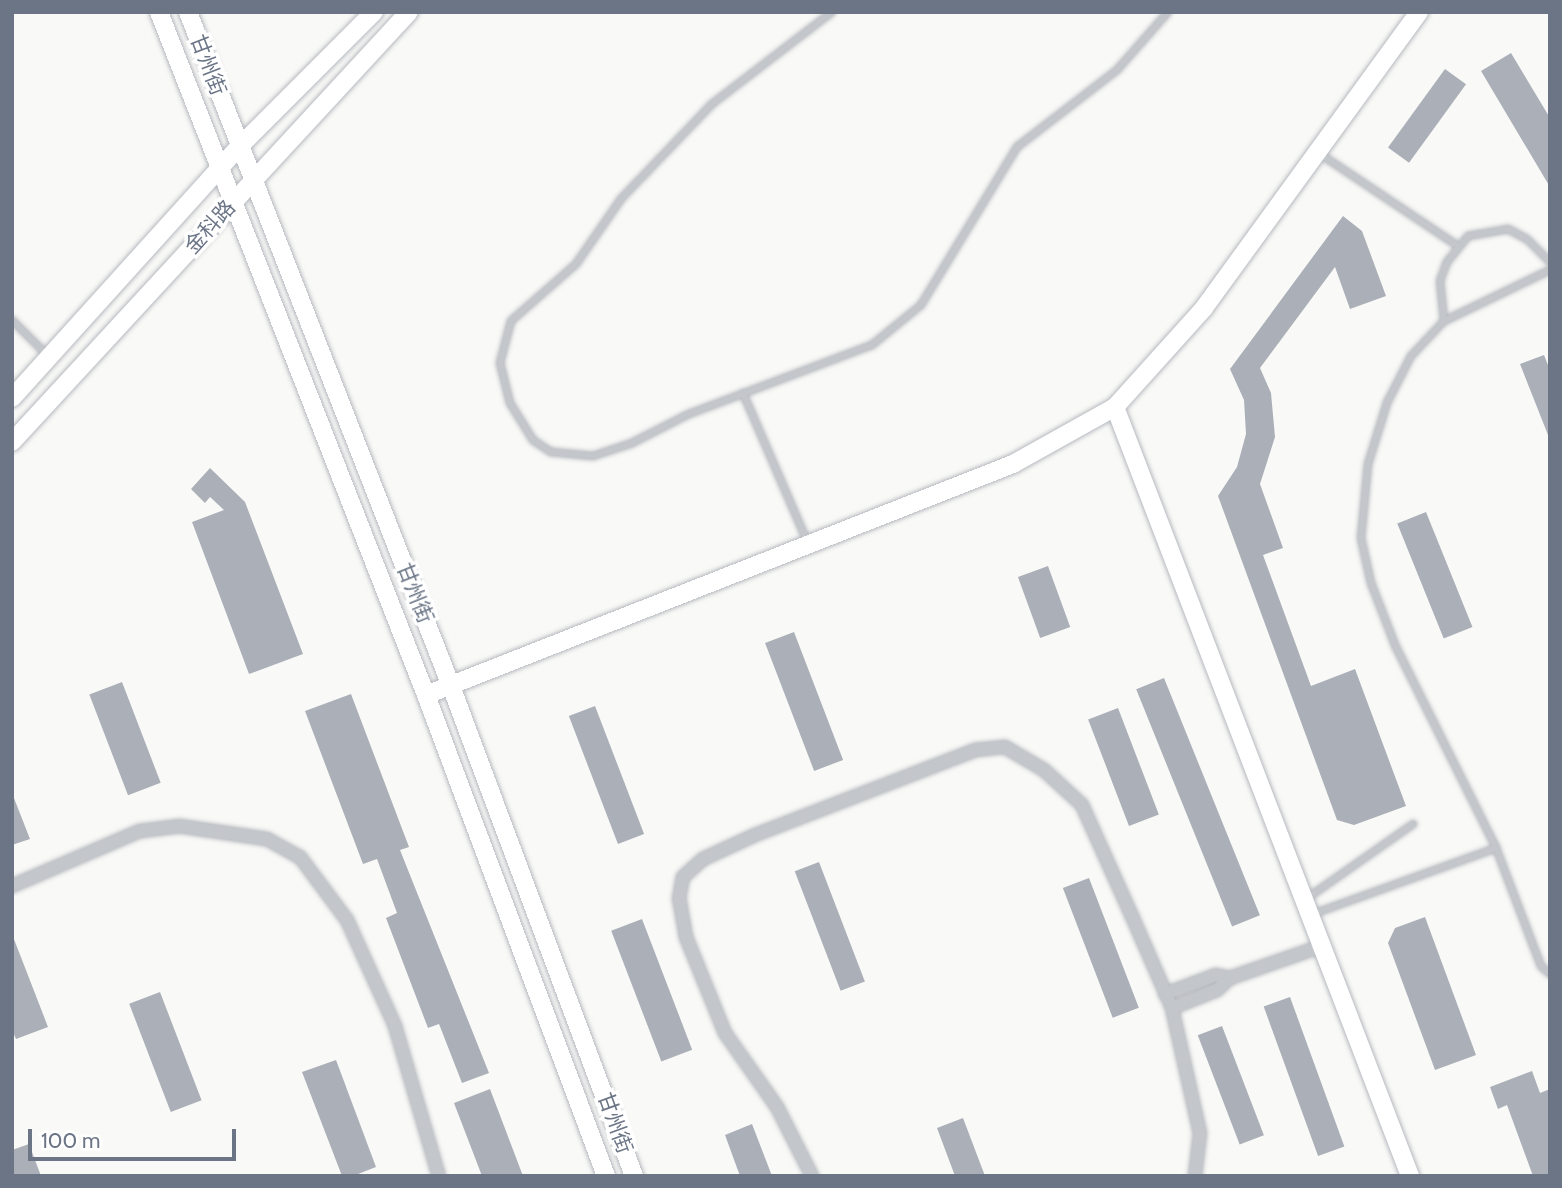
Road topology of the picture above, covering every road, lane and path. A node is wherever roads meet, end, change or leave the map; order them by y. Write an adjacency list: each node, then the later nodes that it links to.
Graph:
1 (159, 12): 10 (street, 甘州街)
2 (188, 12): 8 (street, 甘州街)
3 (374, 12): 8 (street, 金科路)
4 (409, 12): 11 (street, 金科路)
5 (832, 12): 19 (lane)
6 (1168, 12): 19 (lane)
7 (1419, 12): 9 (street)
8 (239, 148): 10 (street, 金科路); 11 (street, 甘州街)
9 (1317, 153): 13 (lane); 21 (street)
10 (220, 170): 12 (street, 甘州街); 18 (street, 金科路)
11 (252, 180): 12 (street, 金科路); 24 (street, 甘州街)
12 (232, 203): 22 (street, 金科路); 25 (street, 甘州街)
13 (1458, 246): 14 (lane); 17 (lane)
14 (1550, 262)
15 (1550, 270): 17 (lane)
16 (12, 320): 18 (lane)
17 (1444, 321): 27 (lane)
18 (50, 358): 20 (street, 金科路)
19 (743, 393): 23 (lane)
20 (12, 398)
21 (1115, 407): 23 (street); 29 (street)
22 (12, 443)
23 (808, 544): 24 (street)
24 (452, 686): 25 (street); 37 (street, 甘州街)
25 (426, 695): 36 (street, 甘州街)
26 (1413, 824): 29 (lane)
27 (1496, 848): 29 (lane); 31 (lane)
28 (12, 886): 35 (street)
29 (1308, 908): 30 (street)
30 (1322, 946): 32 (street); 40 (street)
31 (1550, 974)
32 (1230, 978): 33 (street); 34 (street)
33 (1165, 994): 34 (street); 38 (street)
34 (1172, 1007): 39 (street)
35 (439, 1176)
36 (606, 1176)
37 (634, 1176)
38 (812, 1176)
39 (1195, 1176)
40 (1410, 1176)

